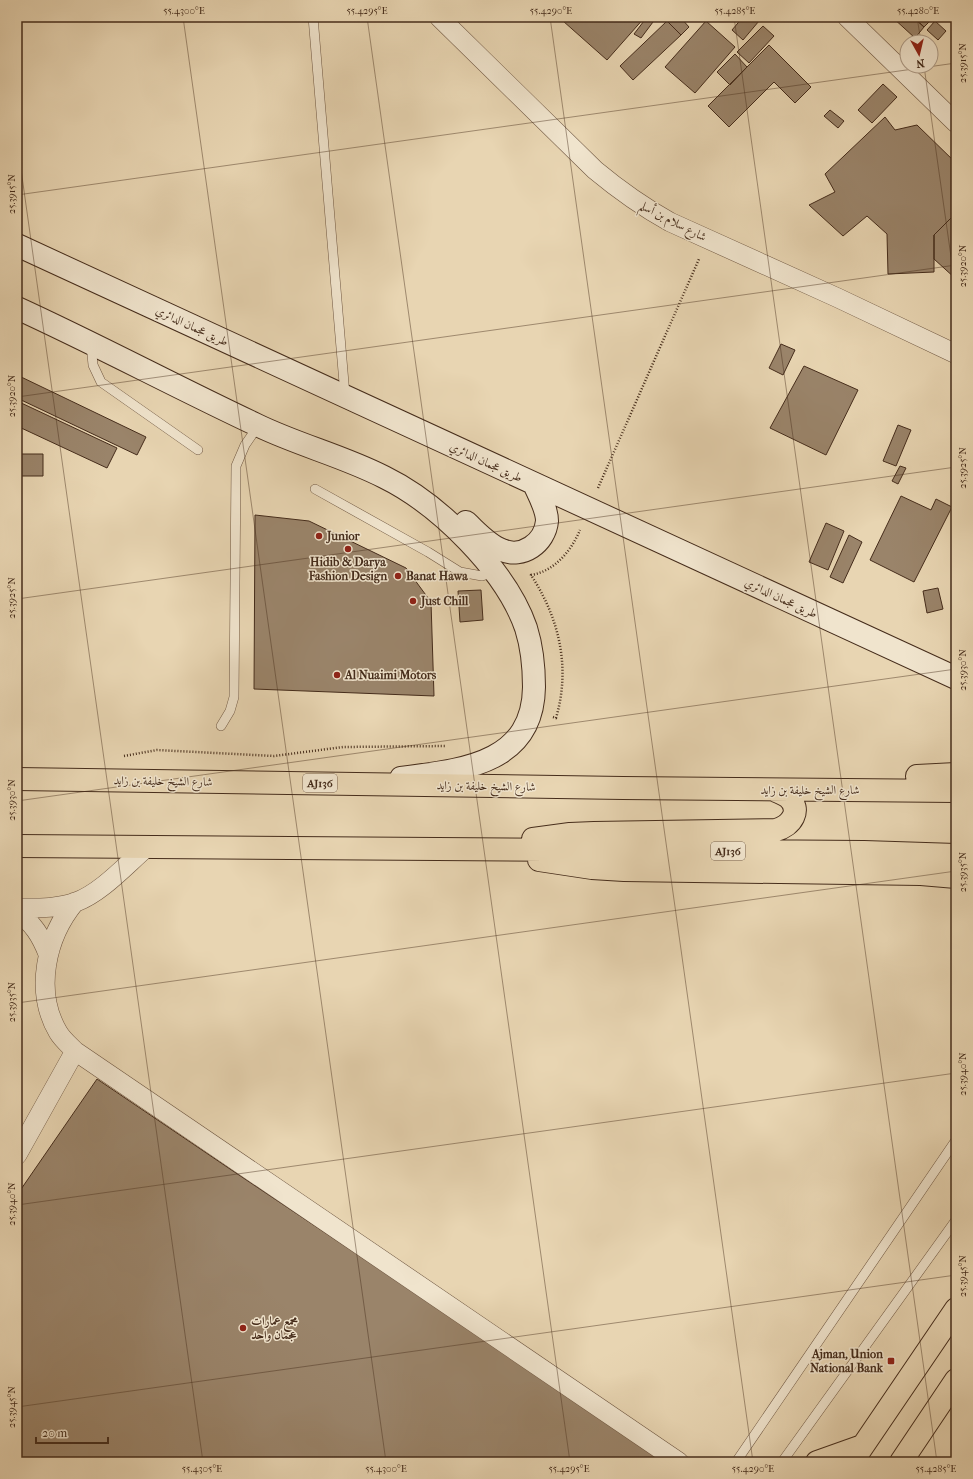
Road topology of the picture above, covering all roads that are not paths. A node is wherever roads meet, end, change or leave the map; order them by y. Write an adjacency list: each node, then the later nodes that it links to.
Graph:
1 (313, 17): 9 (lane)
2 (439, 17): 8 (street, شارع سلام بن أسلم)
3 (847, 17): 4 (street)
4 (956, 123)
5 (17, 246): 9 (main road, طريق عجمان الدائري)
6 (17, 308): 7 (main road)
7 (91, 342): 10 (main road); 11 (lane)
8 (956, 354)
9 (345, 397): 13 (main road, طريق عجمان الدائري)
10 (258, 426): 12 (main road); 17 (lane)
11 (198, 450)
12 (363, 467): 13 (main road); 15 (main road)
13 (534, 484): 16 (main road, طريق عجمان الدائري)
14 (315, 489): 15 (lane)
15 (495, 571): 20 (main road)
16 (956, 678)
17 (221, 726)
18 (956, 774): 21 (main road)
19 (17, 779): 20 (main road, شارع الشيخ خليفة بن زايد / AJ136)
20 (361, 784): 21 (main road, شارع الشيخ خليفة بن زايد / AJ136)
21 (623, 788): 22 (main road, شارع الشيخ خليفة بن زايد / AJ136)
22 (774, 790): 23 (main road, شارع الشيخ خليفة بن زايد / AJ136); 26 (main road)
23 (956, 791)
24 (17, 846): 25 (main road, AJ136)
25 (147, 847): 26 (main road, AJ136); 29 (street)
26 (500, 850): 27 (main road, AJ136); 28 (main road)
27 (956, 855)
28 (956, 877)
29 (75, 902): 30 (street); 32 (street)
30 (17, 908)
31 (17, 912): 32 (street)
32 (48, 954): 33 (street)
33 (75, 1051): 35 (street); 40 (street)
34 (956, 1140): 41 (lane)
35 (17, 1155)
36 (956, 1220): 42 (lane)
37 (956, 1309): 39 (main road)
38 (956, 1380): 44 (main road)
39 (857, 1454): 43 (main road)
40 (679, 1462)
41 (736, 1462)
42 (782, 1462)
43 (817, 1462)
44 (901, 1462)

